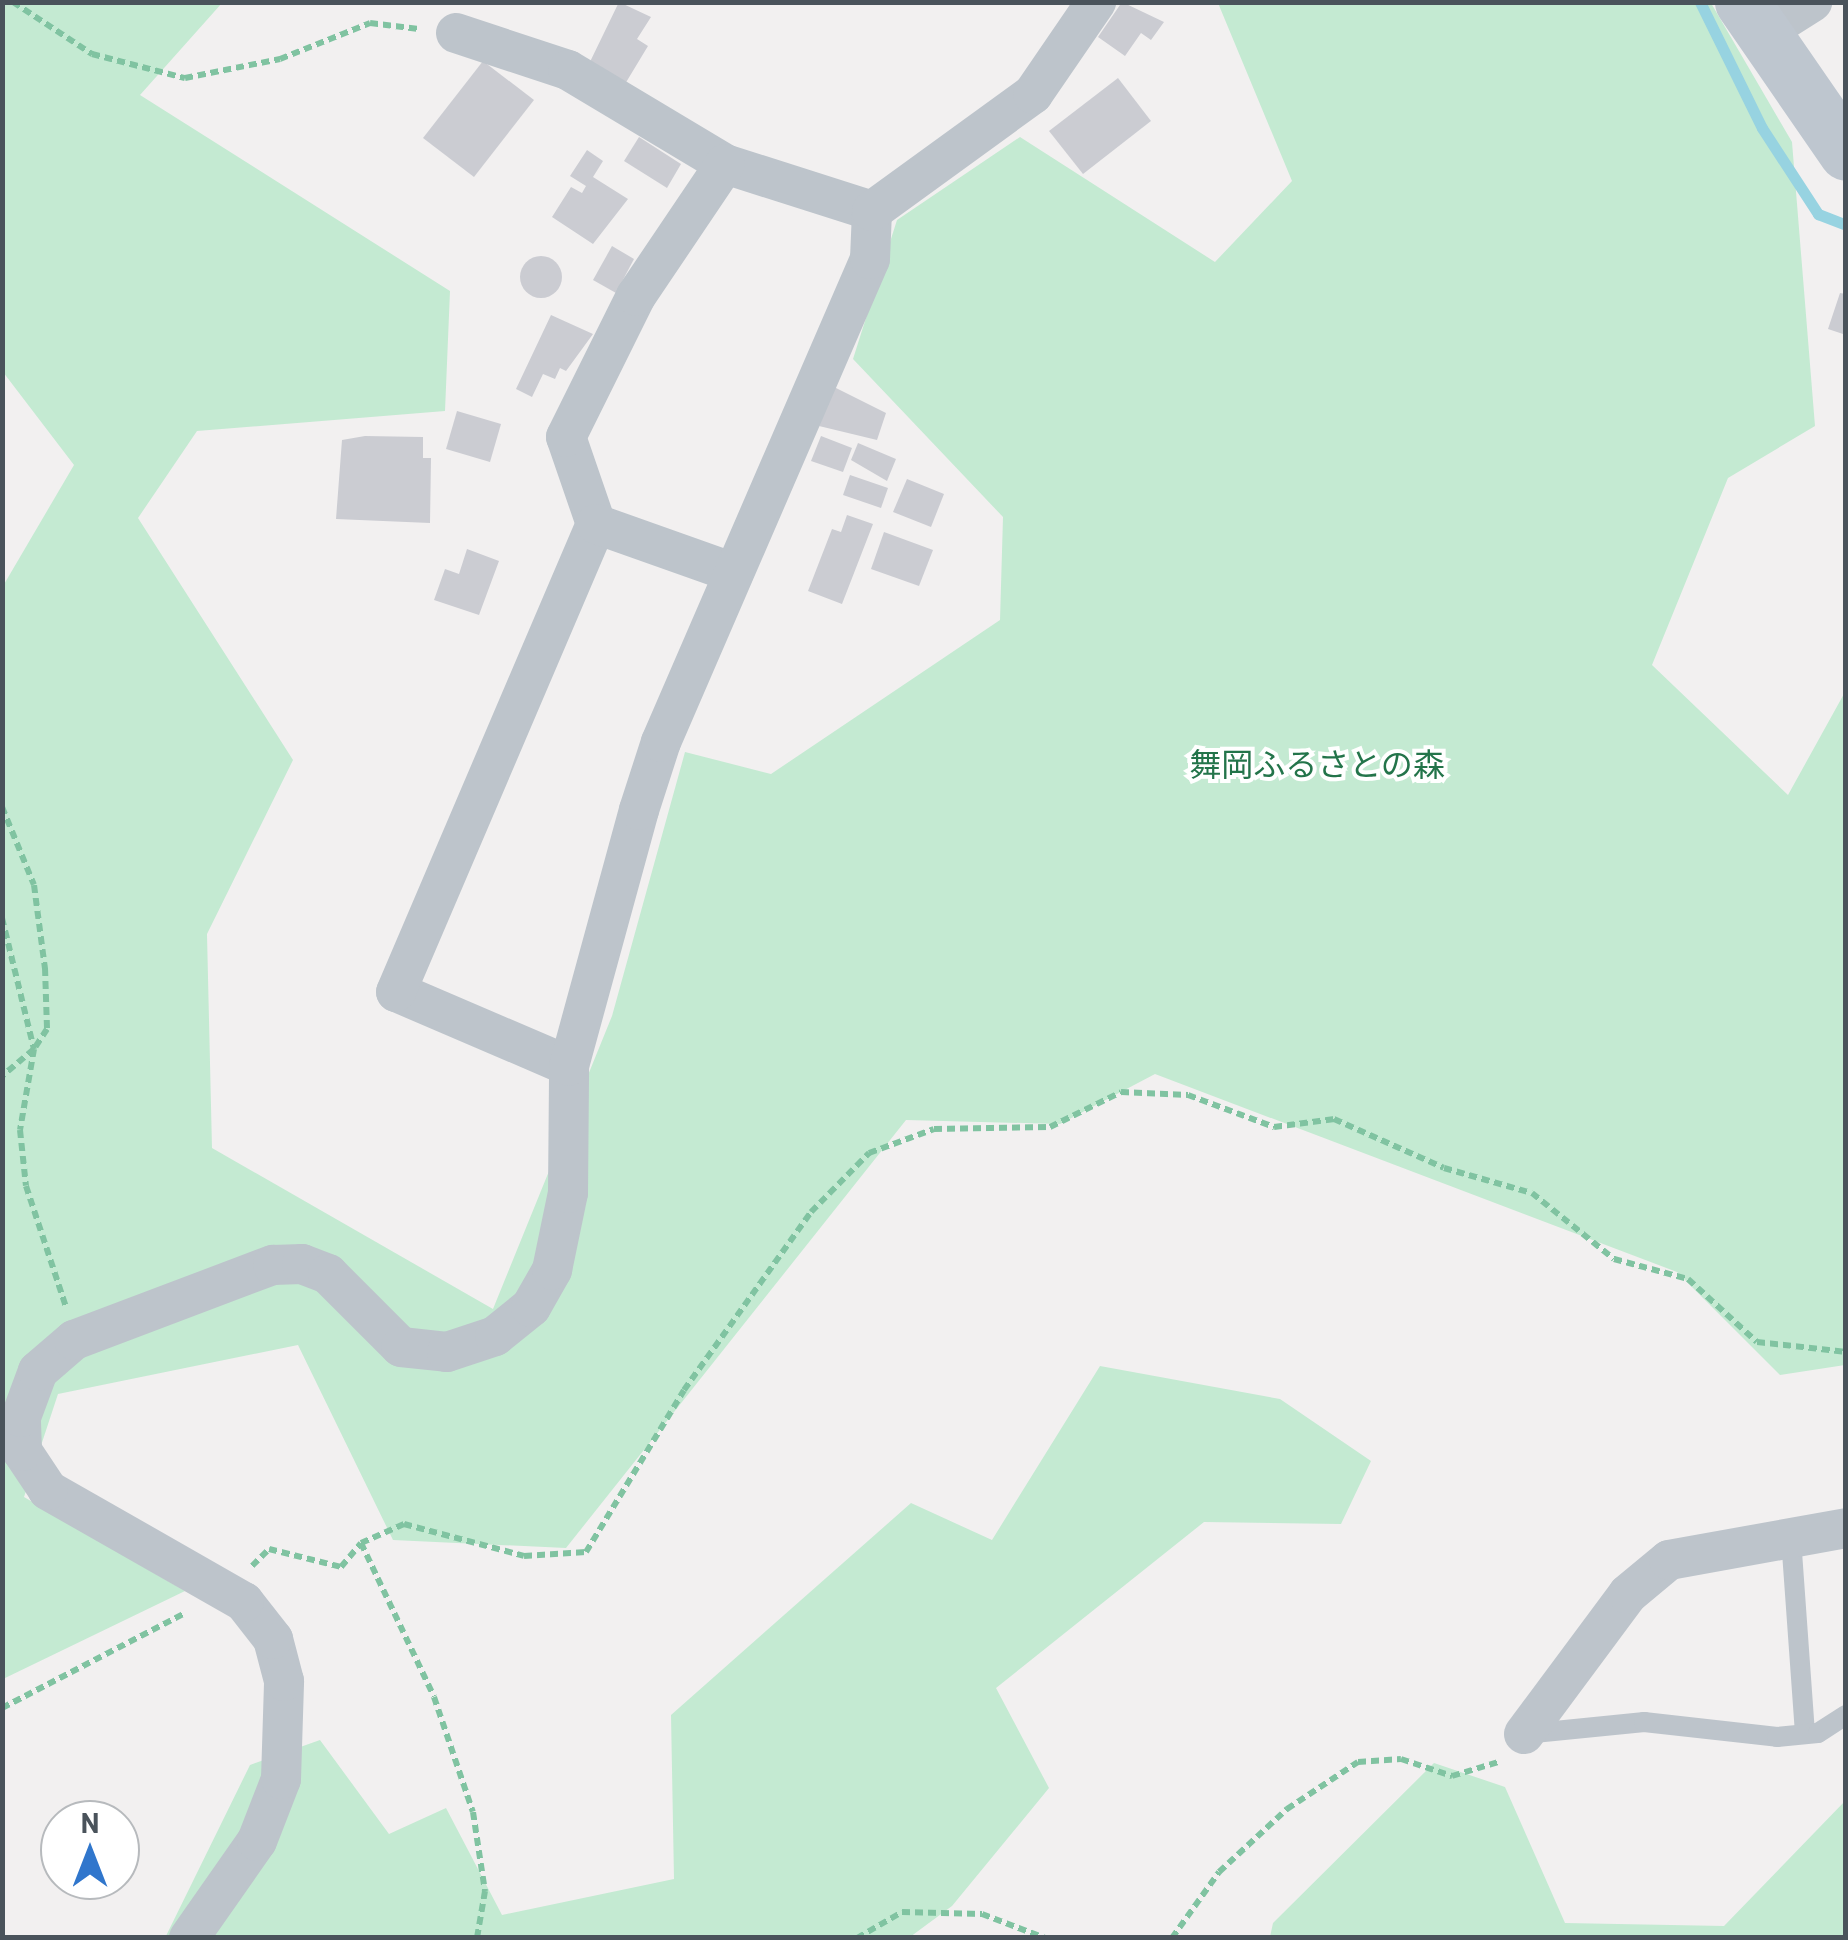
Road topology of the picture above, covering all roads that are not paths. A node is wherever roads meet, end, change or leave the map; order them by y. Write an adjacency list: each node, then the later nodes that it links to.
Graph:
1 (1096, 2): 7 (street)
2 (1812, 2): 3 (street)
3 (1751, 19): 5 (street)
4 (456, 32): 6 (street)
5 (1846, 153)
6 (725, 164): 7 (street); 8 (street)
7 (872, 211): 9 (street)
8 (596, 524): 9 (street); 10 (street)
9 (734, 573): 10 (street)
10 (569, 1066): 16 (street)
11 (1846, 1528): 12 (street)
12 (1791, 1538): 14 (street); 15 (lane)
13 (1846, 1715): 15 (lane)
14 (1524, 1734): 15 (lane)
15 (1805, 1734)
16 (189, 1938)

